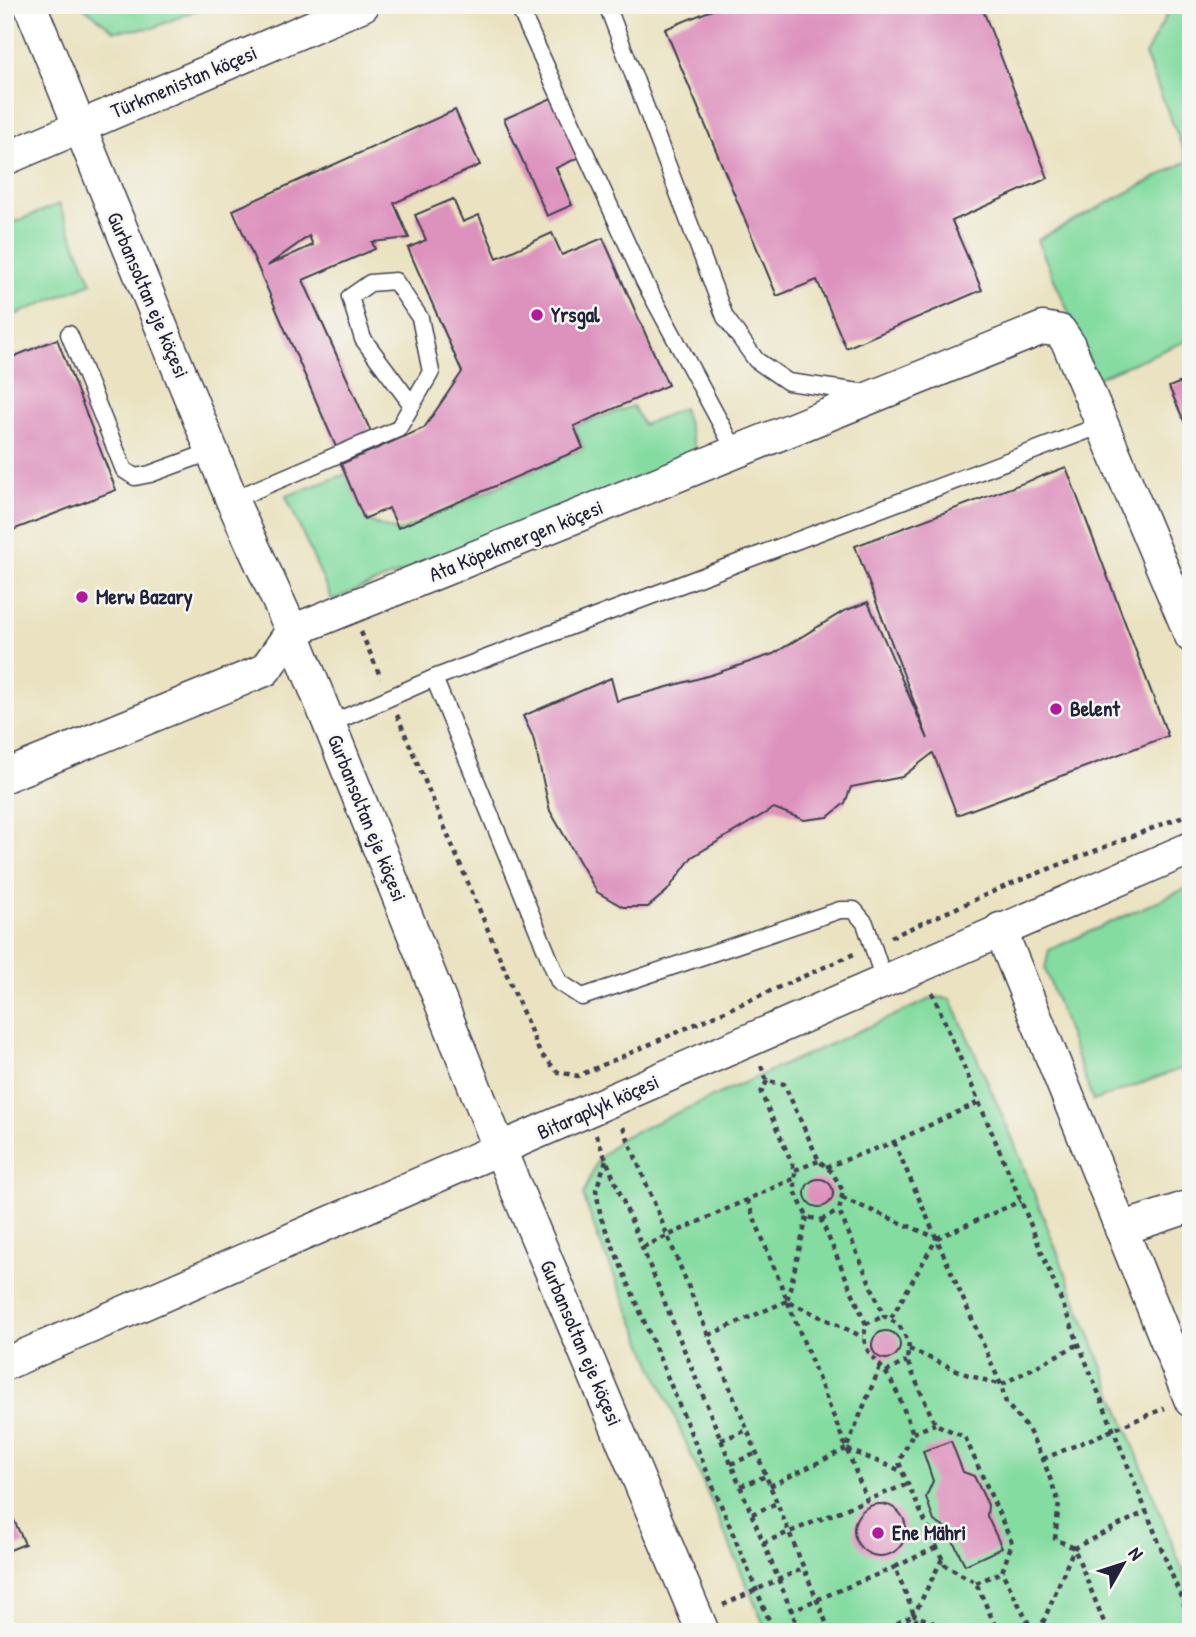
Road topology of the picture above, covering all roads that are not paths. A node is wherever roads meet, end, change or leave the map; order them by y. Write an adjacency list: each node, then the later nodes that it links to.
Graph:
1 (30, 5): 5 (street, Gurbansoltan eje köçesi)
2 (363, 5): 5 (street, Türkmenistan köçesi)
3 (518, 5): 12 (lane)
4 (607, 5): 8 (lane)
5 (79, 127): 6 (street, Türkmenistan köçesi); 11 (street, Gurbansoltan eje köçesi)
6 (5, 159)
7 (69, 334): 11 (lane)
8 (878, 395): 10 (street, Ata Köpekmergen köçesi); 12 (street, Ata Köpekmergen köçesi)
9 (412, 405): 9 (lane); 13 (lane)
10 (1102, 425): 14 (street); 17 (lane)
11 (213, 451): 13 (street, Gurbansoltan eje köçesi)
12 (736, 452): 15 (street, Ata Köpekmergen köçesi)
13 (232, 499): 15 (street, Gurbansoltan eje köçesi)
14 (1184, 598): 16 (street)
15 (292, 631): 18 (street, Gurbansoltan eje köçesi); 19 (street)
16 (1191, 636)
17 (434, 678): 18 (lane); 22 (lane)
18 (330, 724): 23 (street, Gurbansoltan eje köçesi)
19 (5, 776)
20 (1191, 848): 21 (street, Bitaraplyk köçesi)
21 (1000, 929): 22 (street, Bitaraplyk köçesi); 25 (street)
22 (884, 980): 23 (street, Bitaraplyk köçesi)
23 (500, 1150): 26 (street, Bitaraplyk köçesi); 28 (street, Gurbansoltan eje köçesi)
24 (1191, 1206): 25 (street)
25 (1121, 1229): 27 (street)
26 (5, 1364)
27 (1190, 1399)
28 (700, 1624)

